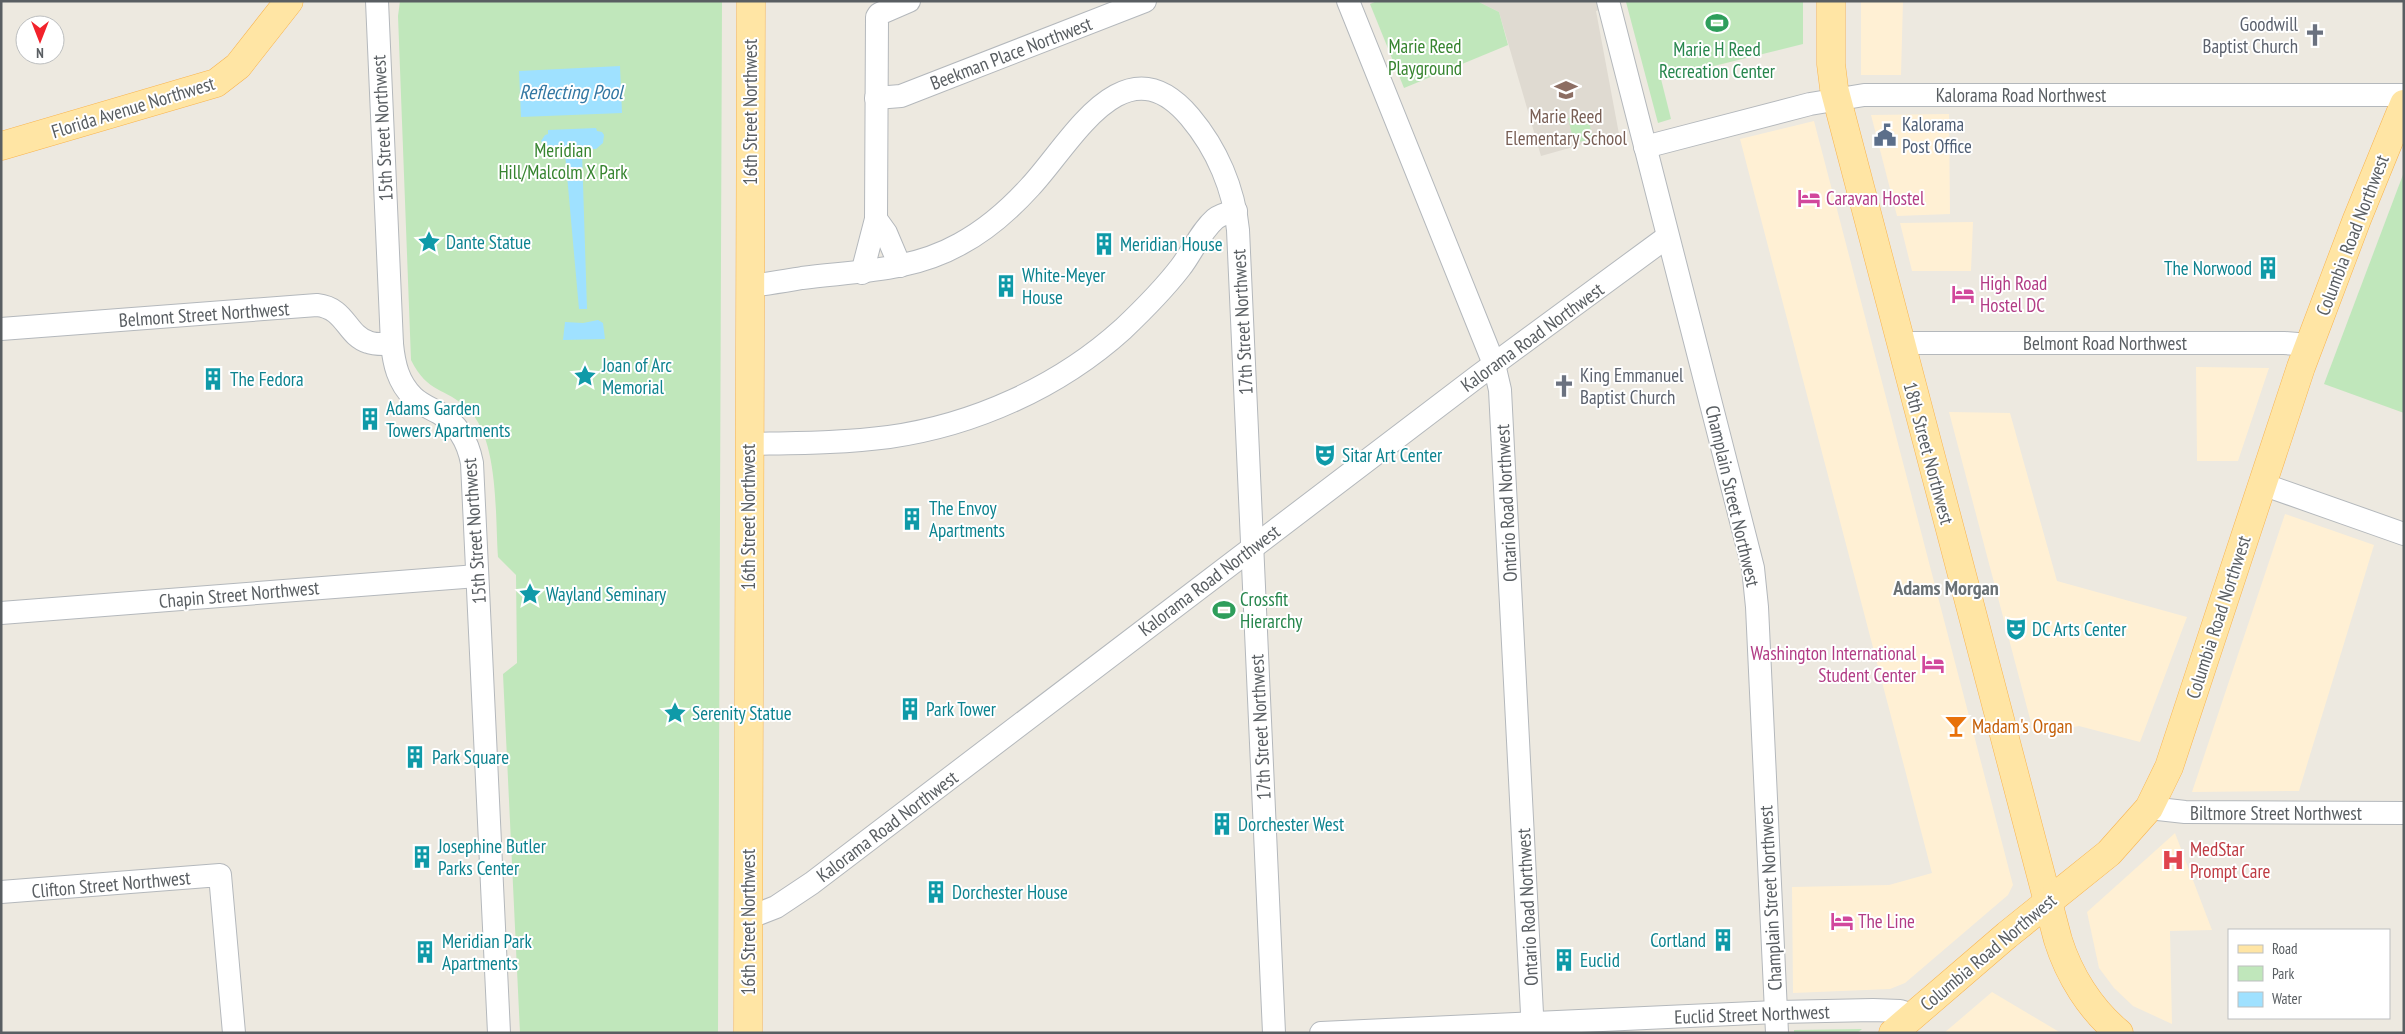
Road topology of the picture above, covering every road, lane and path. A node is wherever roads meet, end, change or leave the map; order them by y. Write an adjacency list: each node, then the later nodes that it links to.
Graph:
1 (289, 1): 13 (main road, Florida Avenue Northwest)
2 (377, 1): 23 (street, 15th Street Northwest)
3 (751, 1): 20 (main road, 16th Street Northwest)
4 (909, 1): 10 (street)
5 (1145, 1): 10 (street, Beekman Place Northwest)
6 (1348, 1): 25 (street, Ontario Road Northwest)
7 (1608, 1): 14 (street, Champlain Street Northwest)
8 (1831, 1): 11 (main road, 18th Street Northwest)
9 (2404, 95): 11 (street, Kalorama Road Northwest)
10 (876, 98): 16 (street)
11 (1837, 98): 14 (street, Kalorama Road Northwest); 22 (main road, 18th Street Northwest)
12 (2404, 104): 24 (main road, Columbia Road Northwest)
13 (1, 146)
14 (1645, 147): 17 (street, Champlain Street Northwest)
15 (1236, 211): 18 (street); 26 (street); 29 (street, 17th Street Northwest)
16 (876, 219): 18 (street); 19 (street)
17 (1667, 237): 25 (street, Kalorama Road Northwest); 38 (street, Champlain Street Northwest)
18 (900, 266): 19 (street)
19 (862, 273): 20 (street)
20 (750, 286): 26 (main road, 16th Street Northwest)
21 (1, 329): 23 (street, Belmont Street Northwest)
22 (1900, 343): 24 (street, Belmont Road Northwest); 35 (main road, 18th Street Northwest)
23 (392, 344): 30 (street, 15th Street Northwest)
24 (2310, 345): 27 (main road, Columbia Road Northwest)
25 (1494, 364): 29 (street, Kalorama Road Northwest); 39 (street, Ontario Road Northwest)
26 (749, 444): 36 (main road, 16th Street Northwest)
27 (2262, 484): 28 (street); 32 (main road, Columbia Road Northwest)
28 (2404, 534)
29 (1251, 548): 36 (street, Kalorama Road Northwest); 43 (street, 17th Street Northwest)
30 (477, 576): 31 (street, Chapin Street Northwest); 41 (street, 15th Street Northwest)
31 (1, 613)
32 (2149, 808): 33 (street, Biltmore Street Northwest); 35 (main road, Columbia Road Northwest)
33 (2404, 814)
34 (1, 892): 40 (street, Clifton Street Northwest)
35 (2048, 902): 37 (main road, Columbia Road Northwest); 46 (main road, 18th Street Northwest)
36 (748, 918): 42 (main road, 16th Street Northwest)
37 (1913, 1015): 38 (street, Euclid Street Northwest); 45 (main road, Columbia Road Northwest)
38 (1776, 1022): 39 (street, Euclid Street Northwest)
39 (1533, 1028): 44 (street, Euclid Street Northwest)
40 (234, 1033)
41 (499, 1033)
42 (748, 1033)
43 (1274, 1033)
44 (1321, 1033)
45 (1893, 1033)
46 (2119, 1033)

